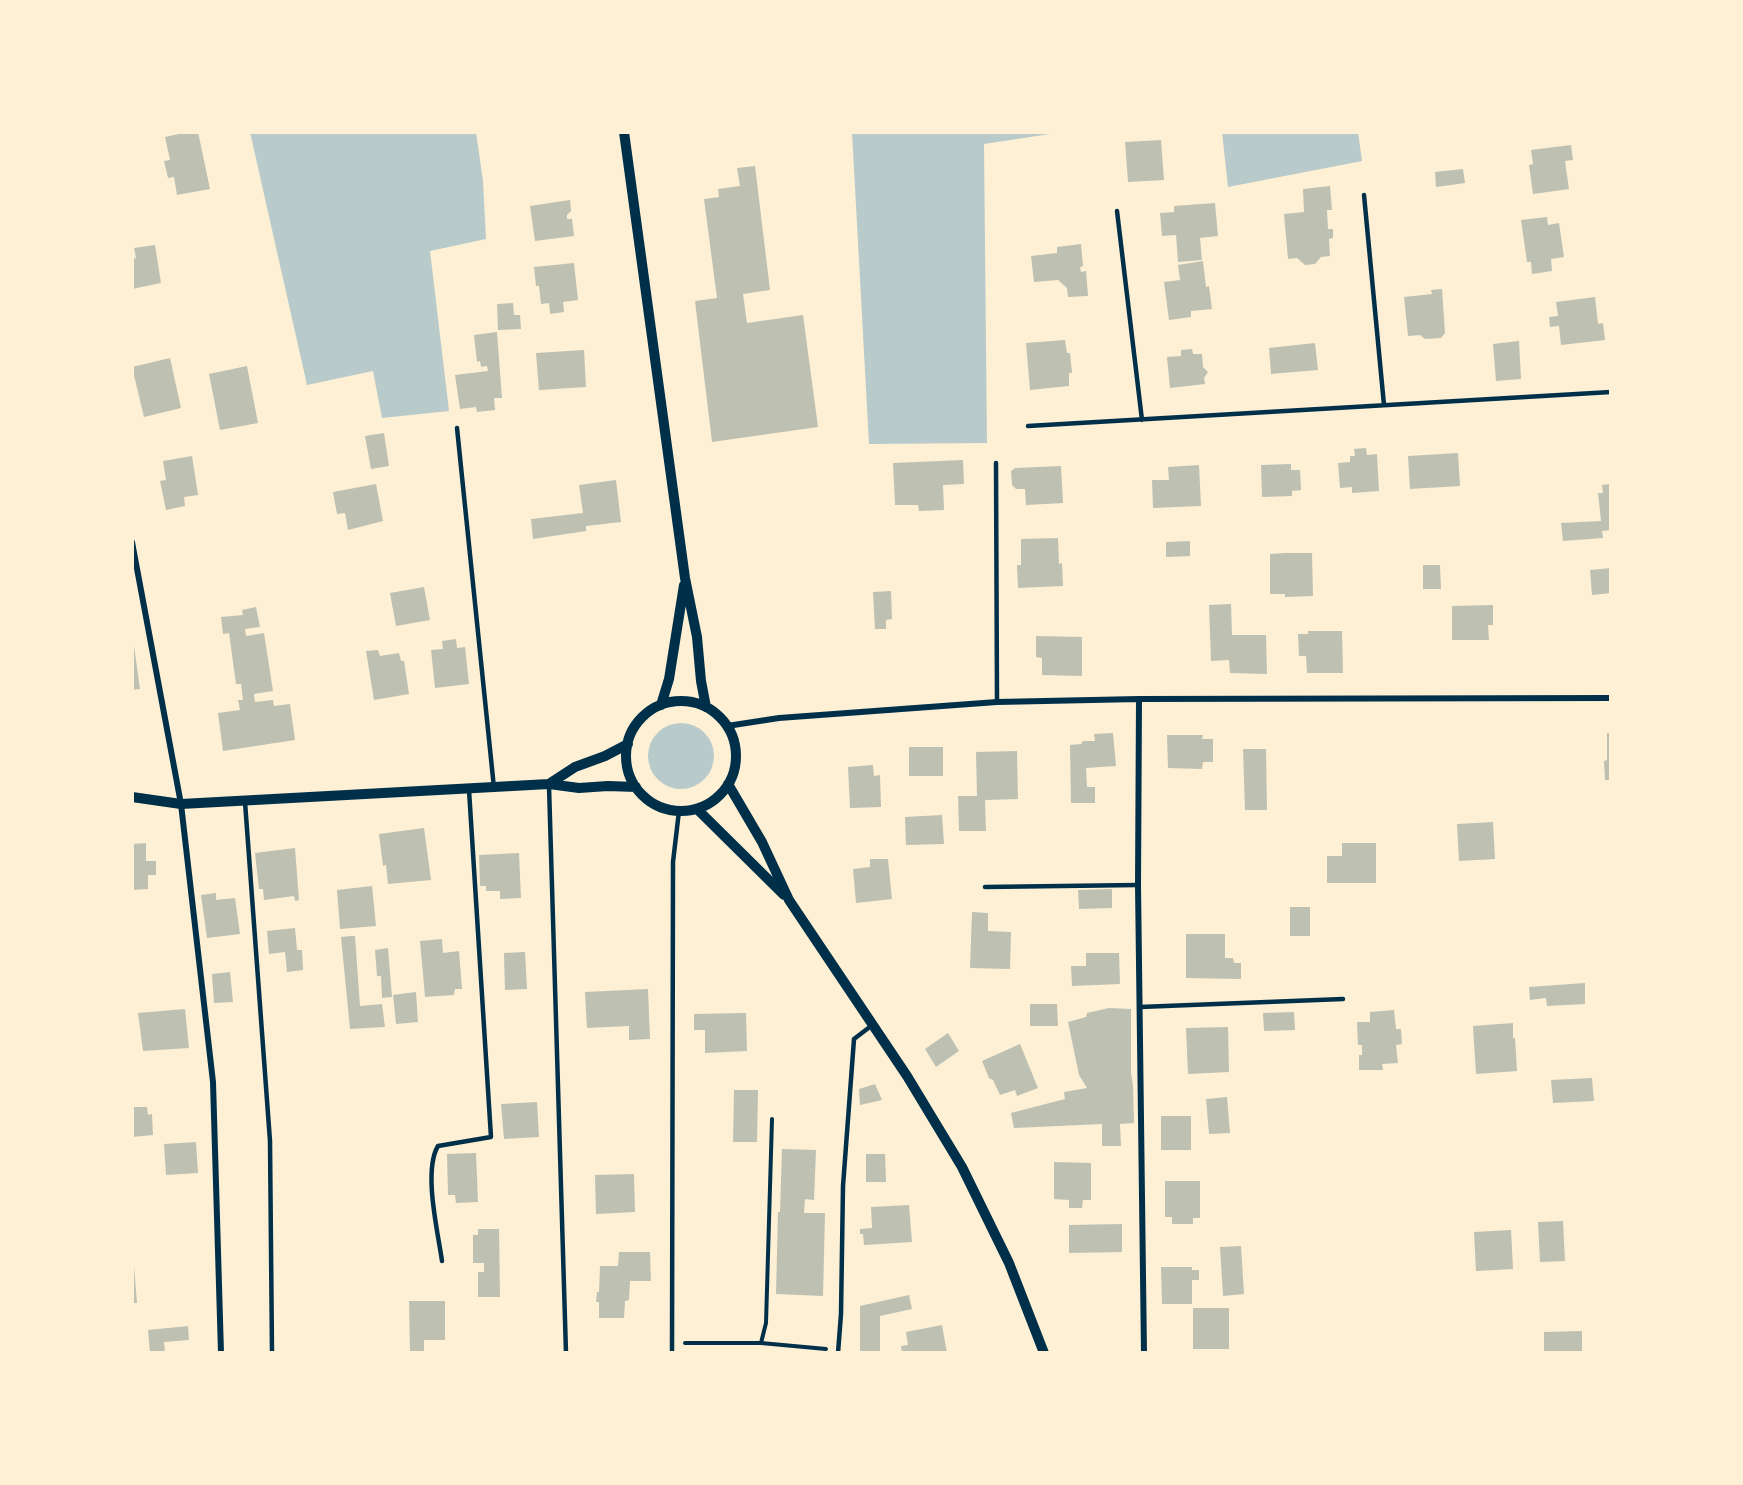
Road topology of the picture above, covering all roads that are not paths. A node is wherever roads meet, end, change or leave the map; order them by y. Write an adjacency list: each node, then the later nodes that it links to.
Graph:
1 (624, 132): 11 (street)
2 (1364, 195): 5 (lane)
3 (1117, 211): 6 (lane)
4 (1611, 392): 5 (lane)
5 (1384, 405): 6 (lane)
6 (1143, 420): 7 (lane)
7 (1028, 426)
8 (457, 428): 22 (lane)
9 (996, 463): 14 (lane)
10 (132, 542): 26 (street)
11 (685, 578): 15 (street); 16 (street)
12 (1611, 698): 13 (street)
13 (1139, 699): 14 (street); 29 (street)
14 (997, 702): 17 (street)
15 (661, 705): 16 (street); 18 (street)
16 (706, 707): 17 (street)
17 (727, 726): 20 (street)
18 (627, 744): 19 (street); 21 (street)
19 (549, 784): 21 (street); 22 (street); 39 (lane)
20 (728, 784): 27 (street); 31 (street)
21 (636, 787): 28 (street)
22 (494, 788): 23 (street)
23 (468, 790): 25 (street); 35 (lane)
24 (132, 797): 26 (street)
25 (245, 800): 26 (street); 38 (lane)
26 (181, 804): 37 (street)
27 (697, 809): 28 (street); 31 (street)
28 (679, 811): 40 (lane)
29 (1138, 885): 30 (lane); 33 (street)
30 (986, 887)
31 (789, 900): 34 (street)
32 (1343, 999): 33 (lane)
33 (1140, 1007): 42 (street)
34 (873, 1024): 36 (lane); 41 (street)
35 (441, 1261)
36 (838, 1351)
37 (221, 1353)
38 (272, 1353)
39 (566, 1353)
40 (672, 1353)
41 (1044, 1353)
42 (1144, 1353)

